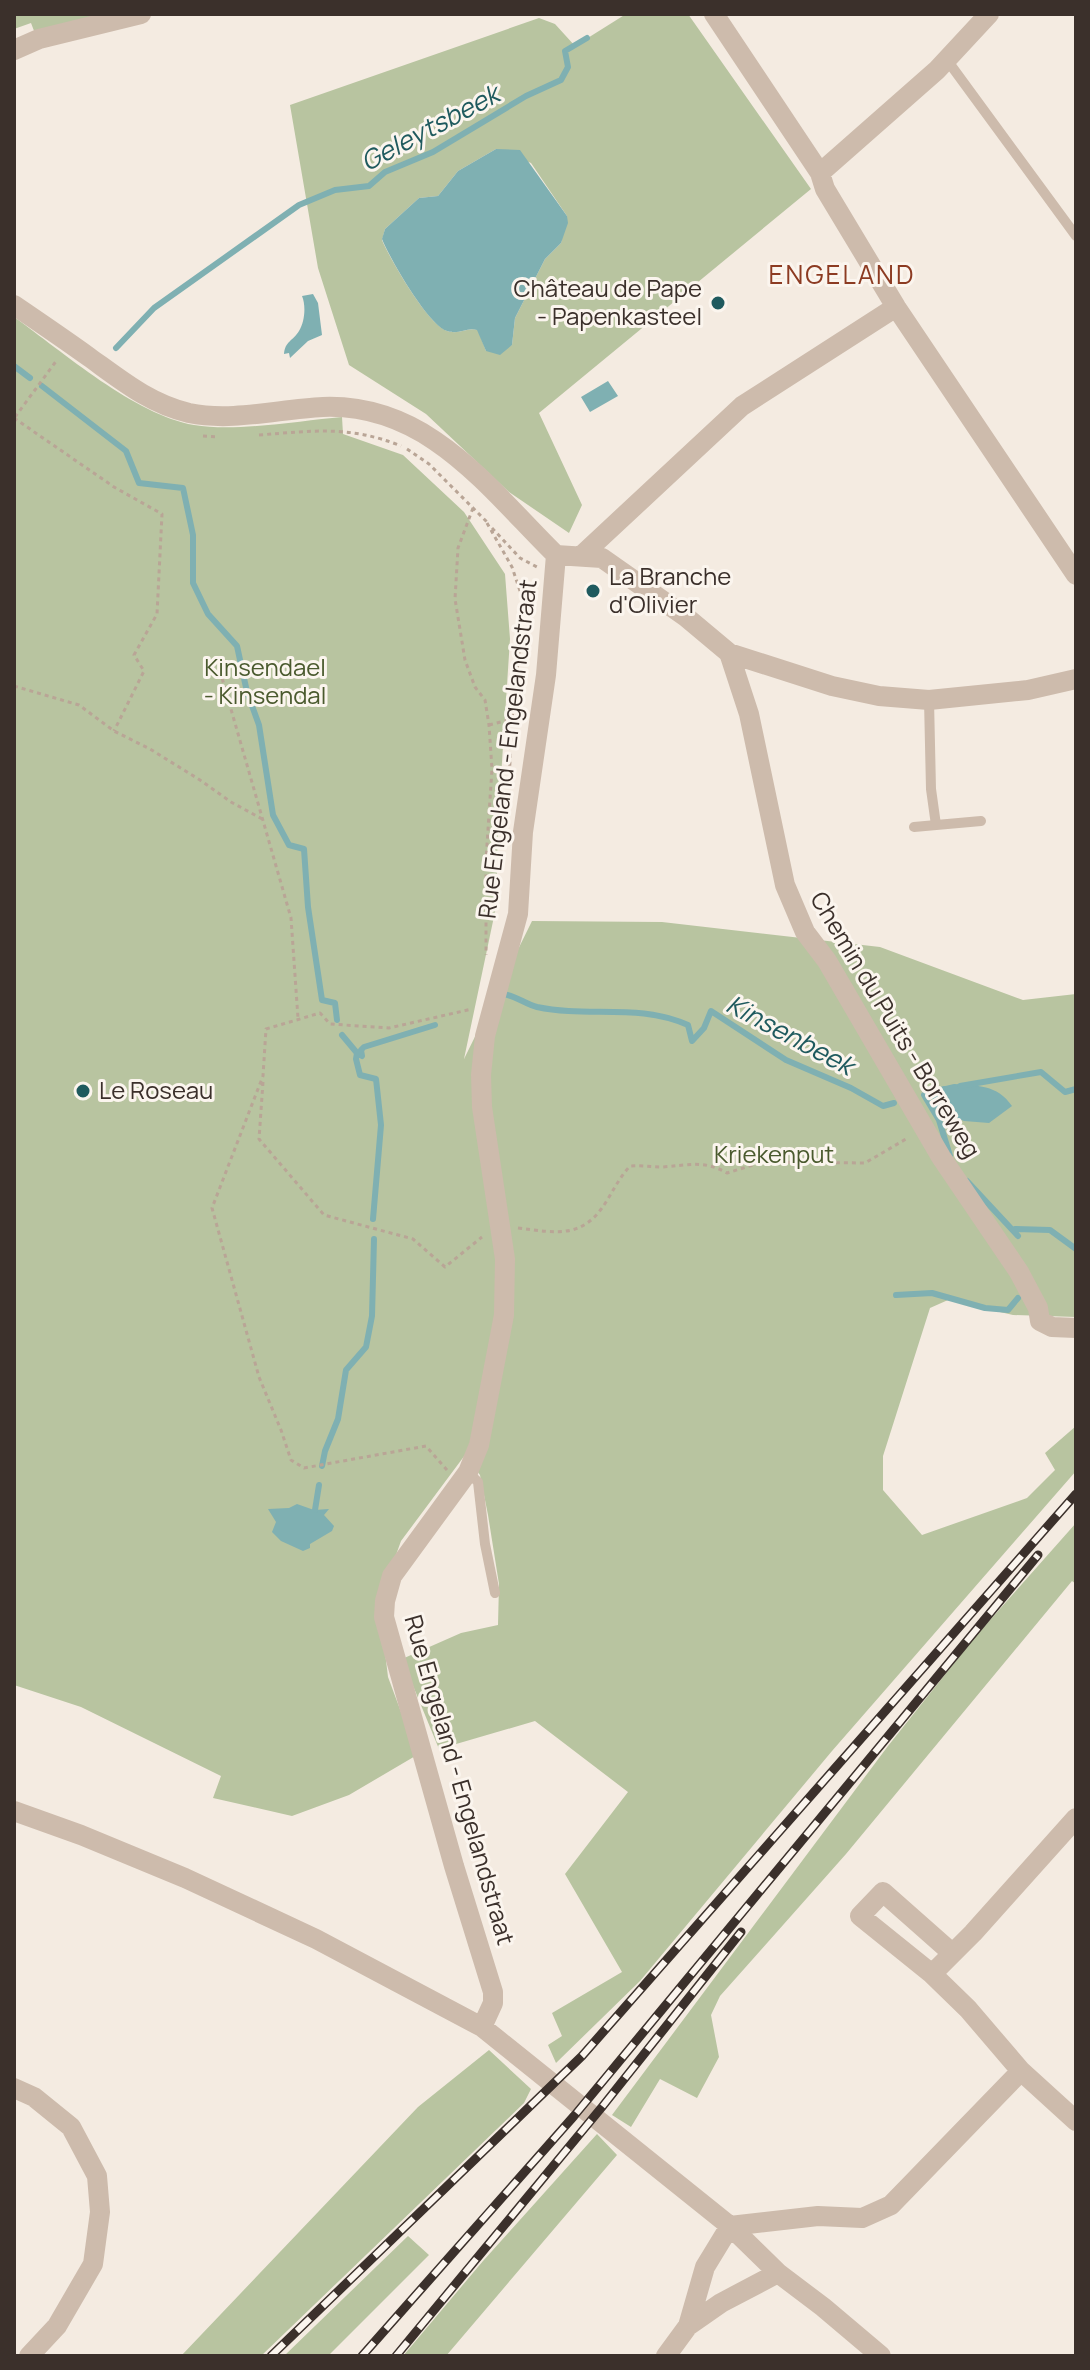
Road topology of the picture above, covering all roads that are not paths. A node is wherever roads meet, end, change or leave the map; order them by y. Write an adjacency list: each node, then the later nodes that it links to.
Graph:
1 (141, 14): 4 (street)
2 (714, 14): 6 (street)
3 (989, 14): 5 (street)
4 (14, 50)
5 (947, 60): 6 (street); 7 (lane)
6 (820, 173): 9 (street)
7 (1076, 236)
8 (14, 305): 11 (street, Rue Engeland - Engelandstraat)
9 (896, 307): 10 (street); 12 (street)
10 (581, 556): 11 (street); 13 (street)
11 (555, 563): 20 (street, Rue Engeland - Engelandstraat)
12 (1076, 575)
13 (729, 653): 15 (street); 19 (street, Chemin du Puits - Borreweg)
14 (1076, 679): 15 (street)
15 (929, 700): 17 (lane)
16 (981, 821): 17 (lane)
17 (936, 825): 18 (lane)
18 (914, 827)
19 (1076, 1328)
20 (468, 1472): 21 (lane); 26 (street, Rue Engeland - Engelandstraat)
21 (495, 1593)
22 (14, 1811): 26 (street)
23 (1076, 1818): 24 (street)
24 (952, 1953): 25 (street); 25 (street)
25 (932, 1974): 27 (street)
26 (482, 2027): 30 (street)
27 (1021, 2071): 29 (street); 30 (street)
28 (14, 2088): 33 (street)
29 (1076, 2121)
30 (730, 2226): 31 (street); 32 (street)
31 (778, 2273): 32 (street); 35 (street)
32 (688, 2326): 34 (street)
33 (29, 2356)
34 (666, 2356)
35 (881, 2356)

